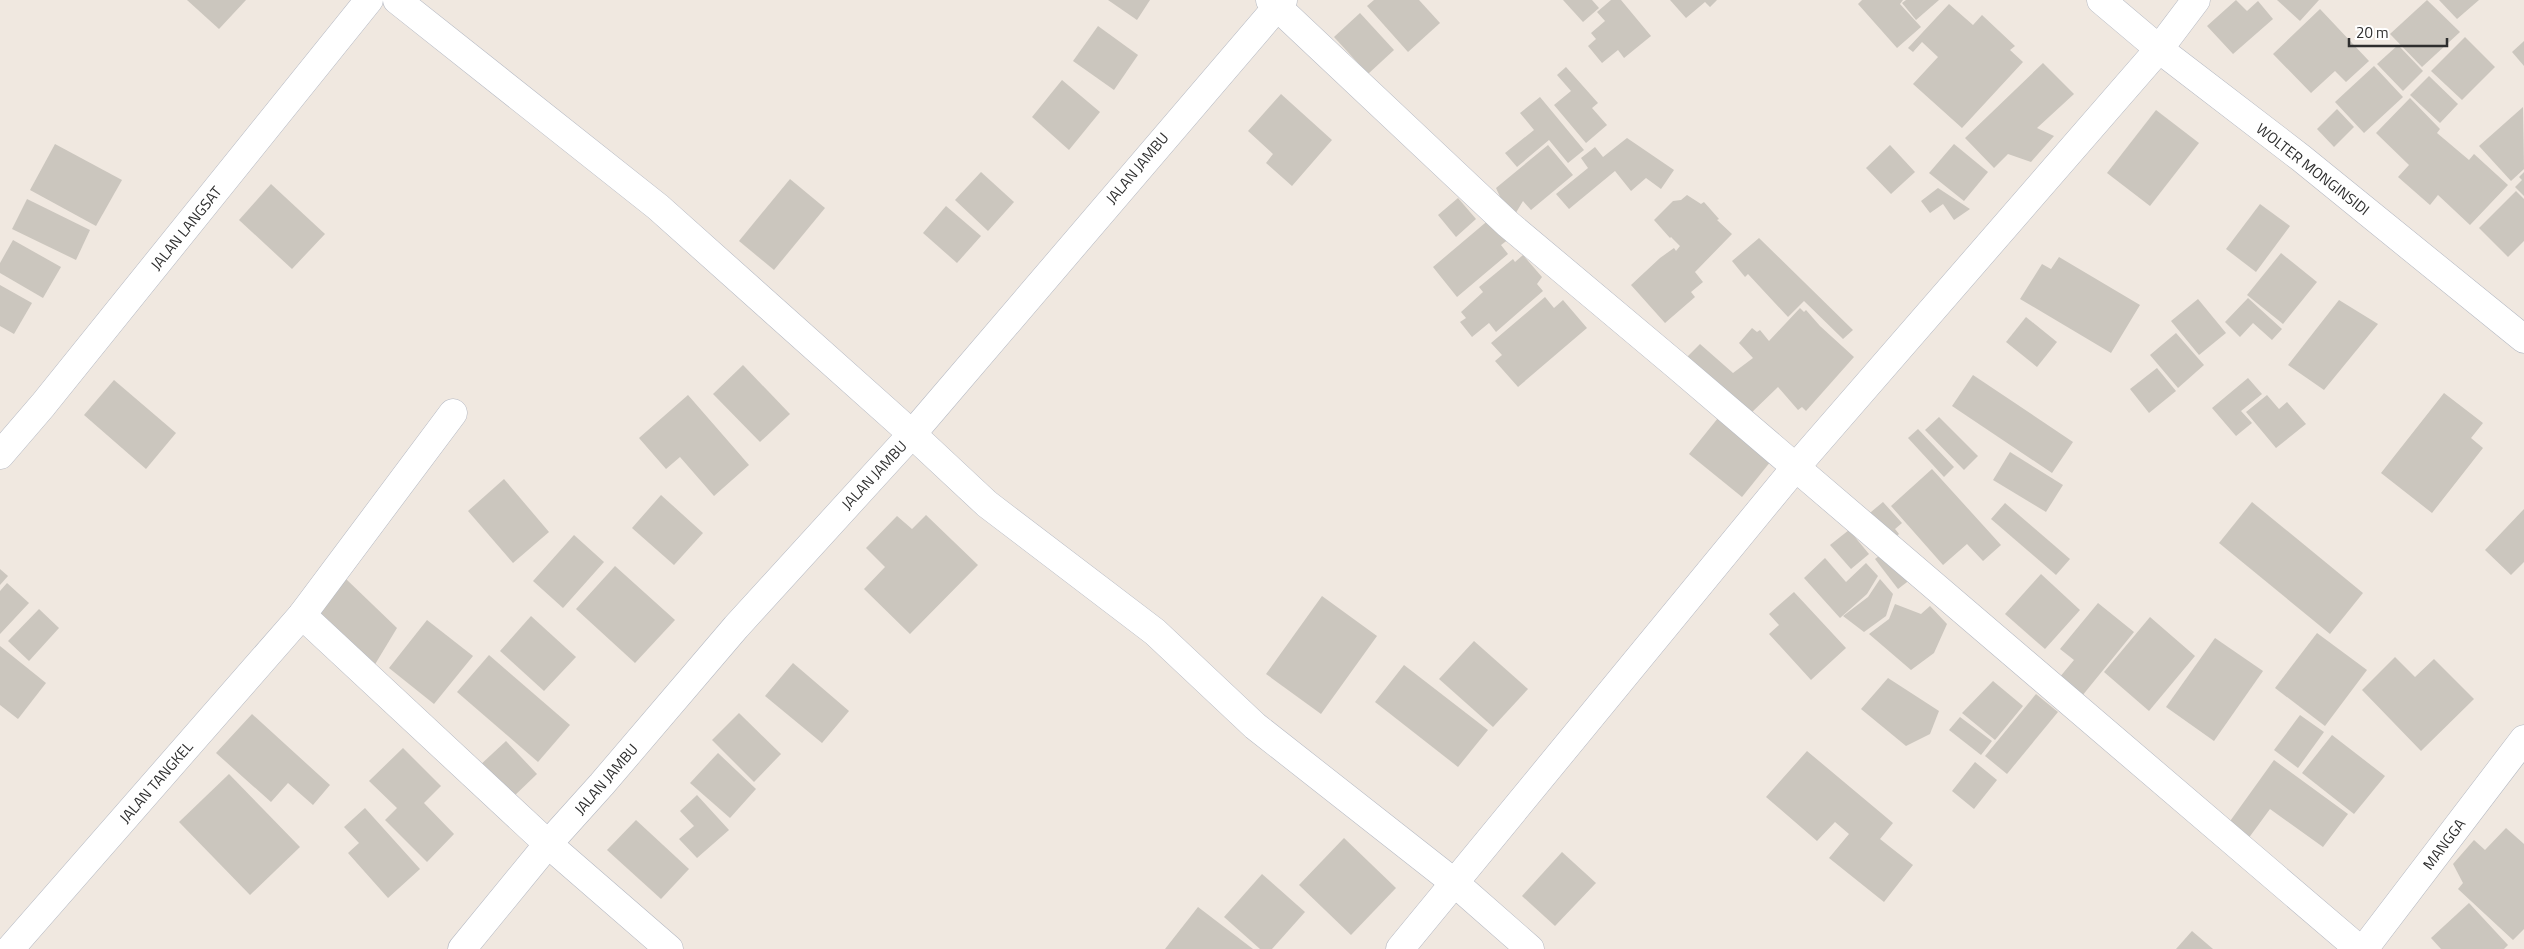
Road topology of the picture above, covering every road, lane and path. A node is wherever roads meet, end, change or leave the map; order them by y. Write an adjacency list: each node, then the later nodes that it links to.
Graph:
1 (369, 0): 10 (street, JALAN LANGSAT)
2 (397, 0): 9 (street)
3 (2101, 0): 6 (street, WOLTER MONGINSIDI)
4 (2196, 0): 6 (street)
5 (1277, 2): 9 (street, JALAN JAMBU); 11 (street)
6 (2159, 49): 7 (street, WOLTER MONGINSIDI); 11 (street)
7 (2524, 339)
8 (453, 413): 12 (street, JALAN TANGKEL)
9 (912, 434): 14 (street, JALAN JAMBU); 15 (street)
10 (0, 455)
11 (1795, 468): 15 (street); 21 (street)
12 (302, 615): 14 (street); 16 (street, JALAN TANGKEL)
13 (2524, 739): 22 (street, MANGGA)
14 (548, 844): 17 (street, JALAN JAMBU); 18 (street)
15 (1456, 884): 19 (street); 20 (street)
16 (10, 949)
17 (462, 949)
18 (669, 949)
19 (1400, 949)
20 (1530, 949)
21 (2359, 949)
22 (2364, 949)

